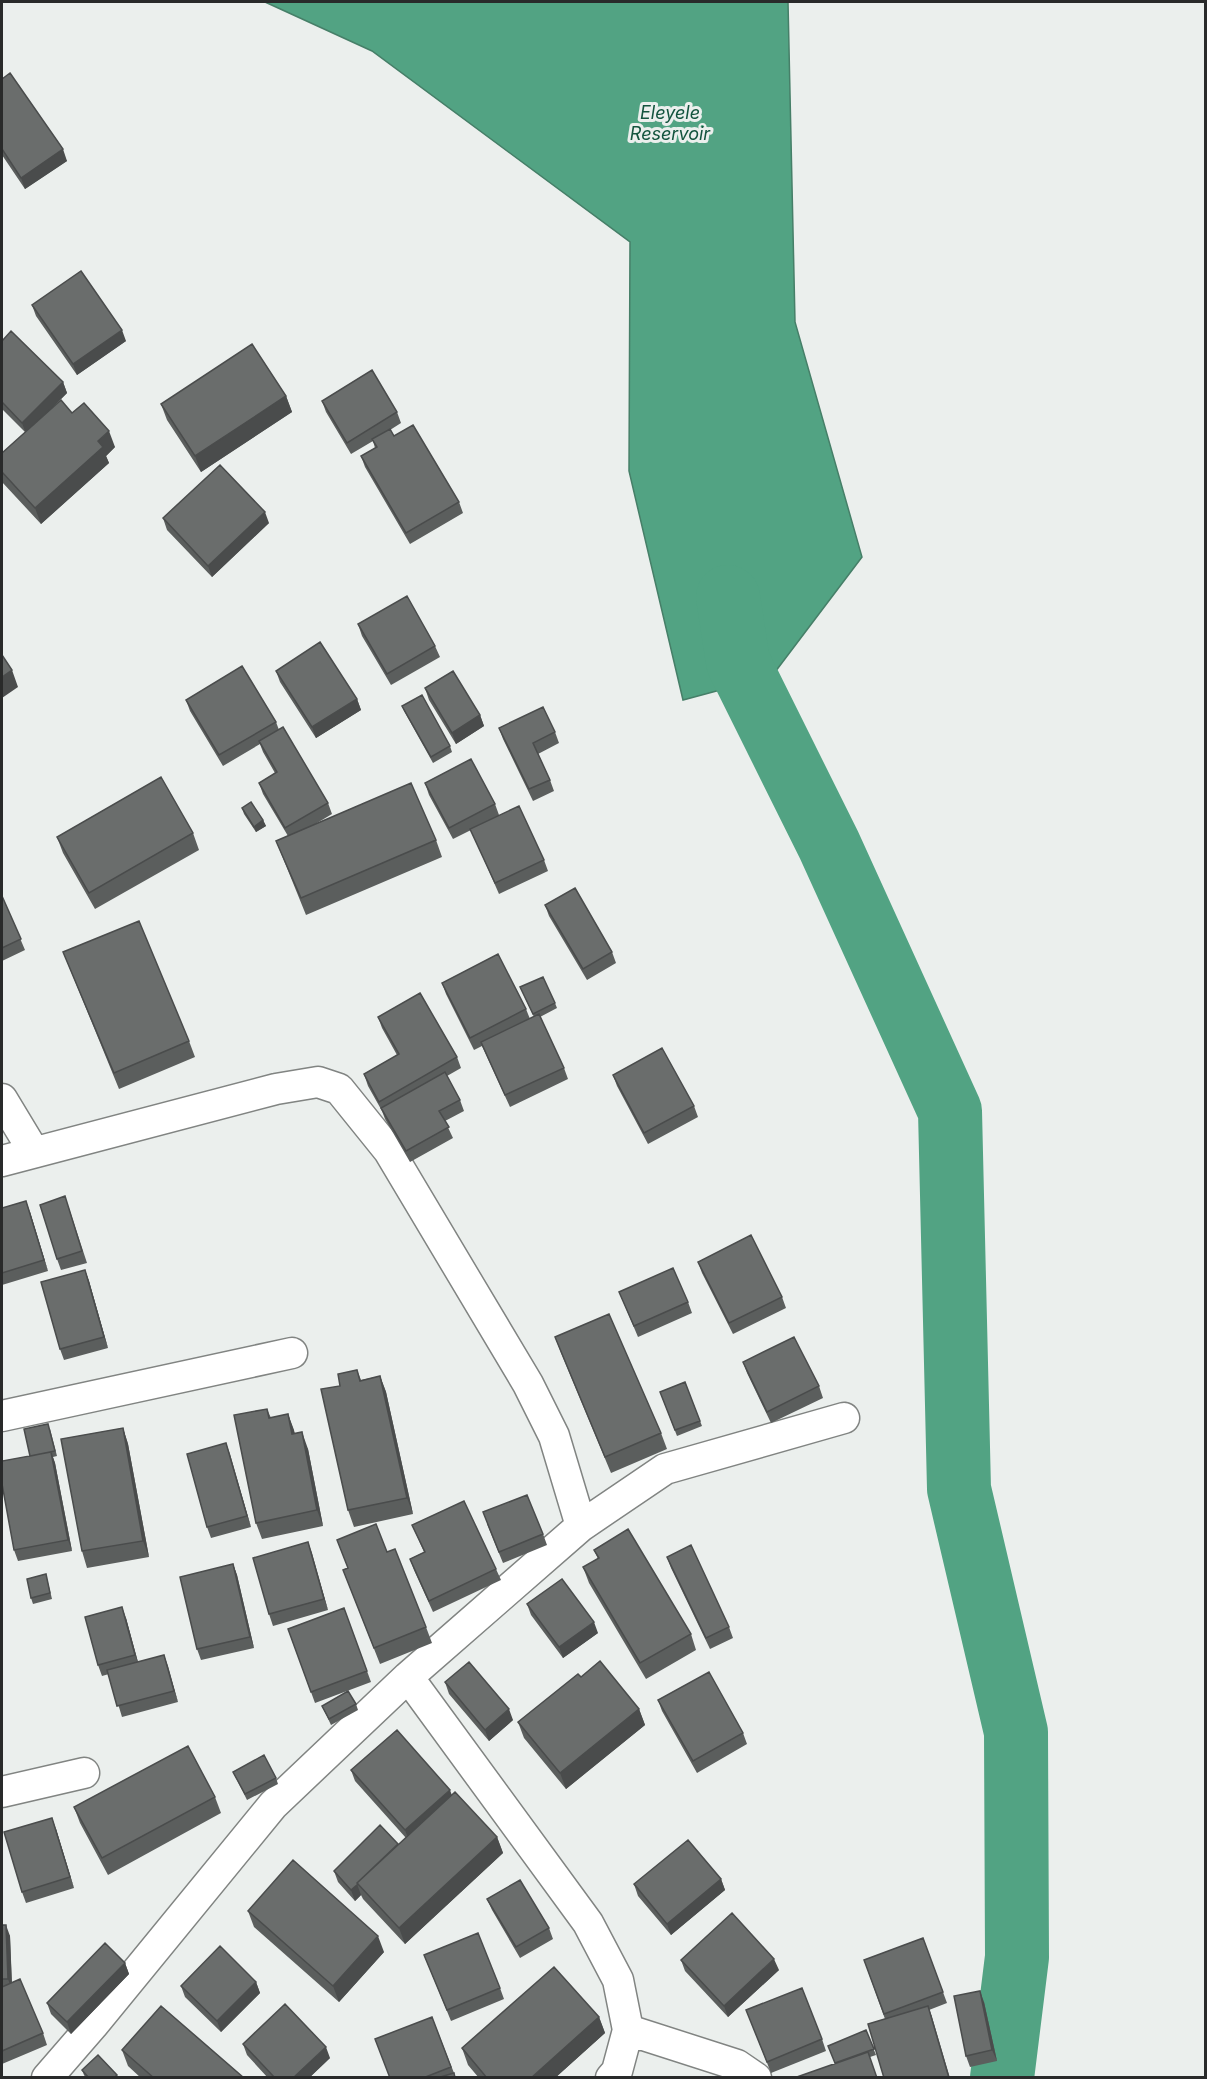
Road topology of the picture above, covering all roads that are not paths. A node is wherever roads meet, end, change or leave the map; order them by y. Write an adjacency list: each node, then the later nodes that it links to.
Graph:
1 (2, 1099): 2 (street)
2 (34, 1152): 3 (street); 7 (street)
3 (2, 1161)
4 (291, 1353): 5 (street)
5 (2, 1416)
6 (844, 1418): 7 (street)
7 (581, 1526): 8 (street)
8 (408, 1677): 11 (street); 12 (street)
9 (84, 1773): 10 (street)
10 (2, 1792)
11 (628, 2030): 13 (street); 14 (street)
12 (47, 2078)
13 (611, 2078)
14 (756, 2078)

